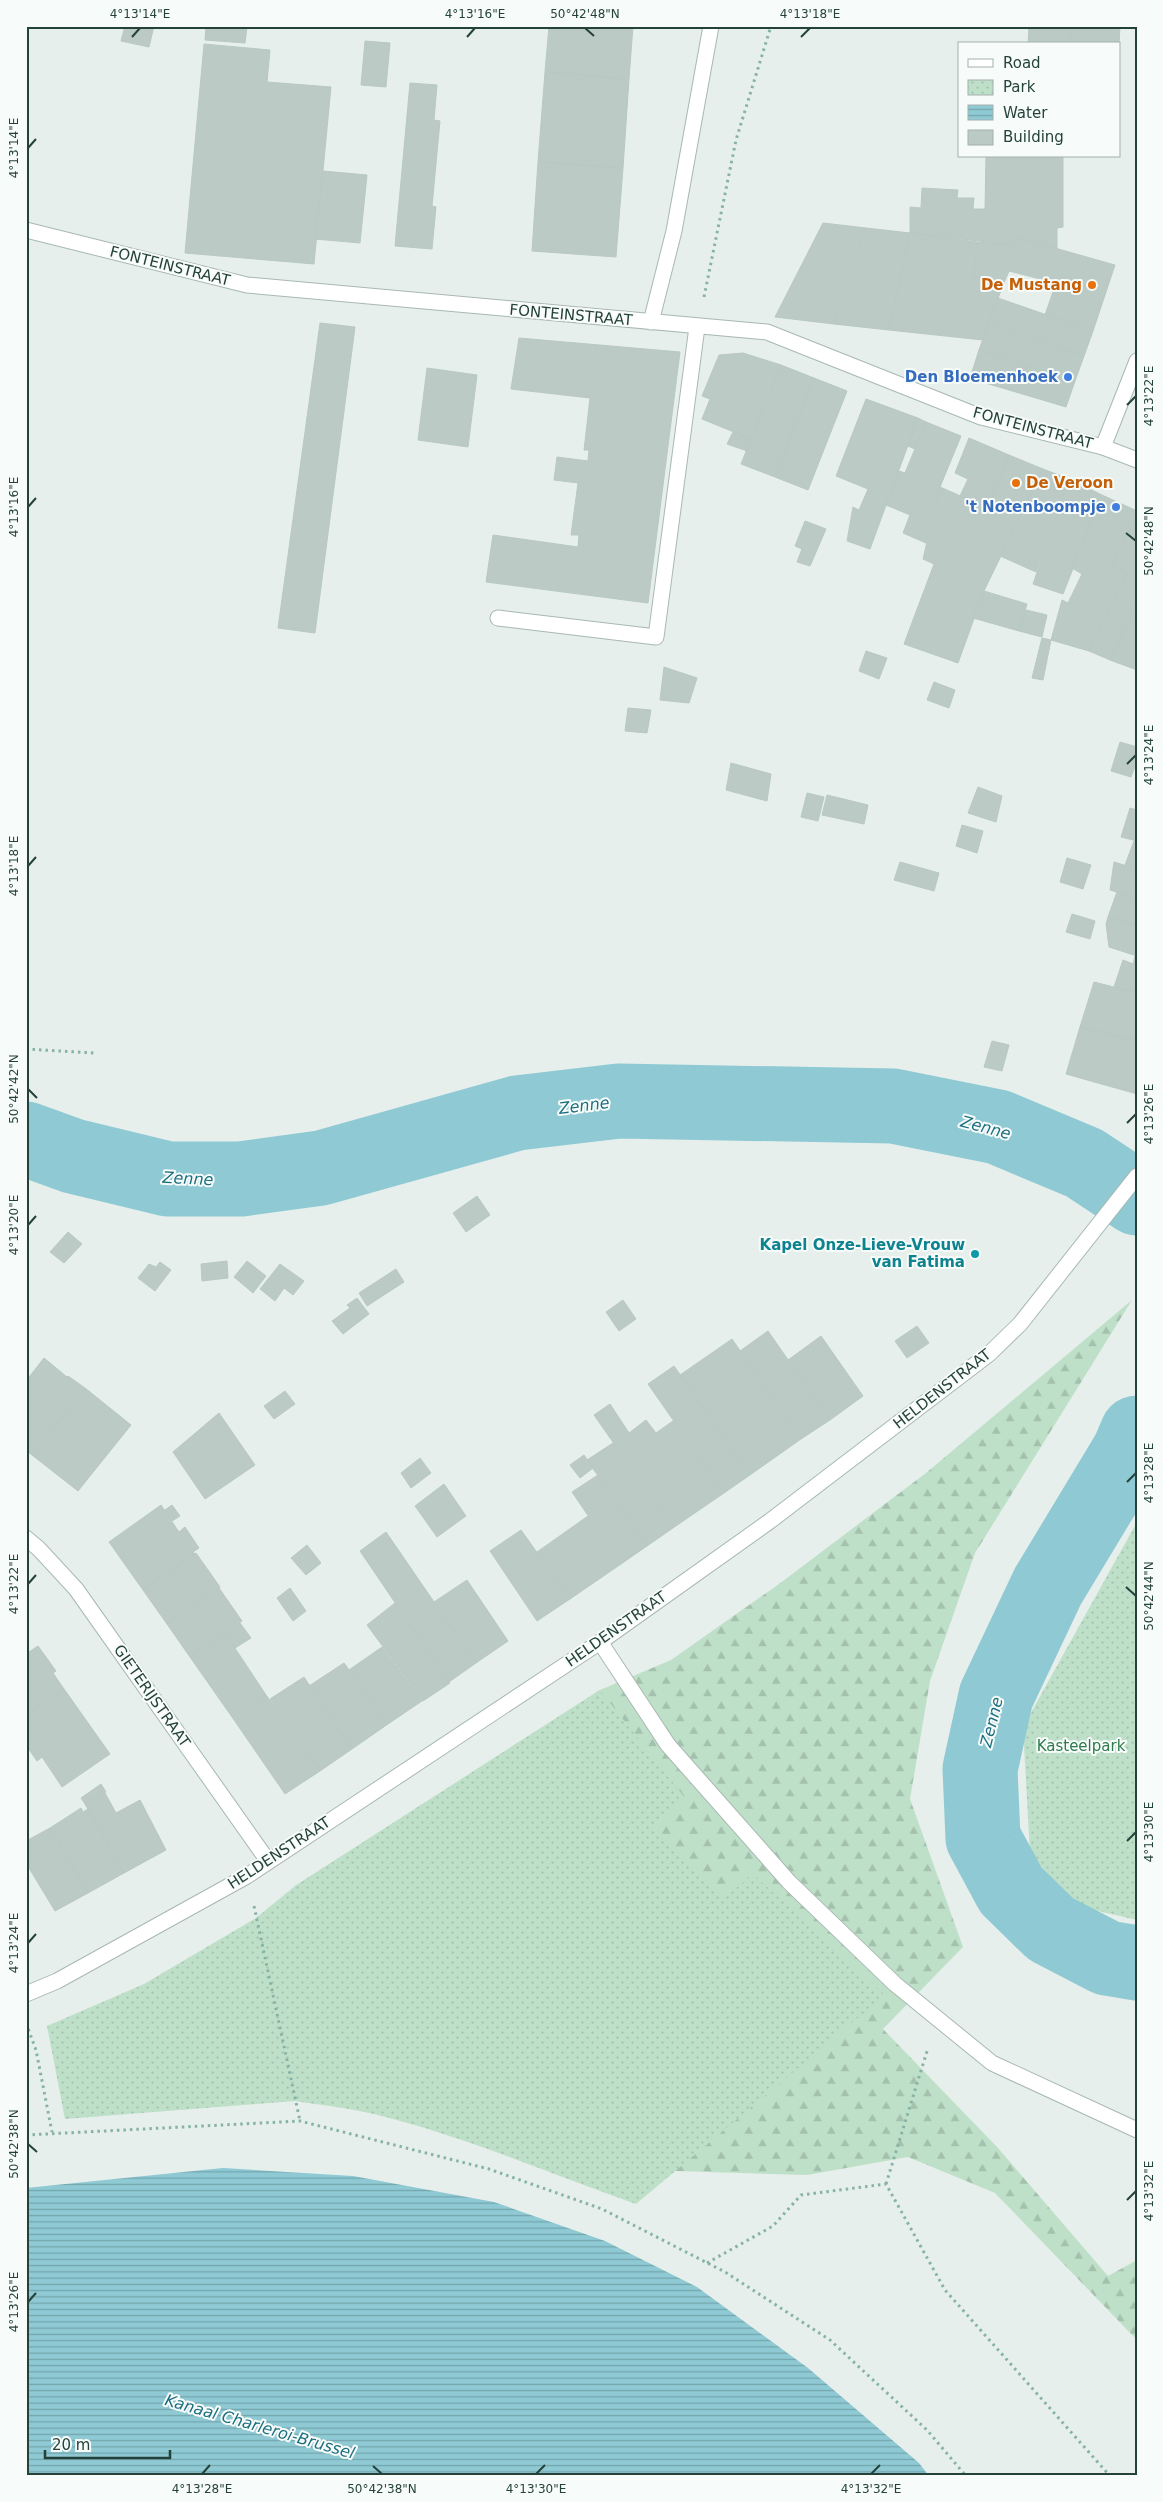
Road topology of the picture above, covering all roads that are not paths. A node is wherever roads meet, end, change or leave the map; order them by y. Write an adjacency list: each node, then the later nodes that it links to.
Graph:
1 (711, 26): 3 (street)
2 (26, 230): 3 (street, FONTEINSTRAAT)
3 (651, 322): 4 (street, FONTEINSTRAAT)
4 (697, 326): 6 (street, FONTEINSTRAAT); 8 (street)
5 (1137, 361): 6 (street)
6 (1106, 440): 7 (street, FONTEINSTRAAT)
7 (1137, 460)
8 (498, 618)
9 (1137, 1176): 11 (street, HELDENSTRAAT)
10 (26, 1538): 12 (street, GIETERIJSTRAAT)
11 (600, 1642): 12 (street, HELDENSTRAAT); 14 (street)
12 (268, 1861): 13 (street, HELDENSTRAAT)
13 (26, 1994)
14 (1137, 2130)

